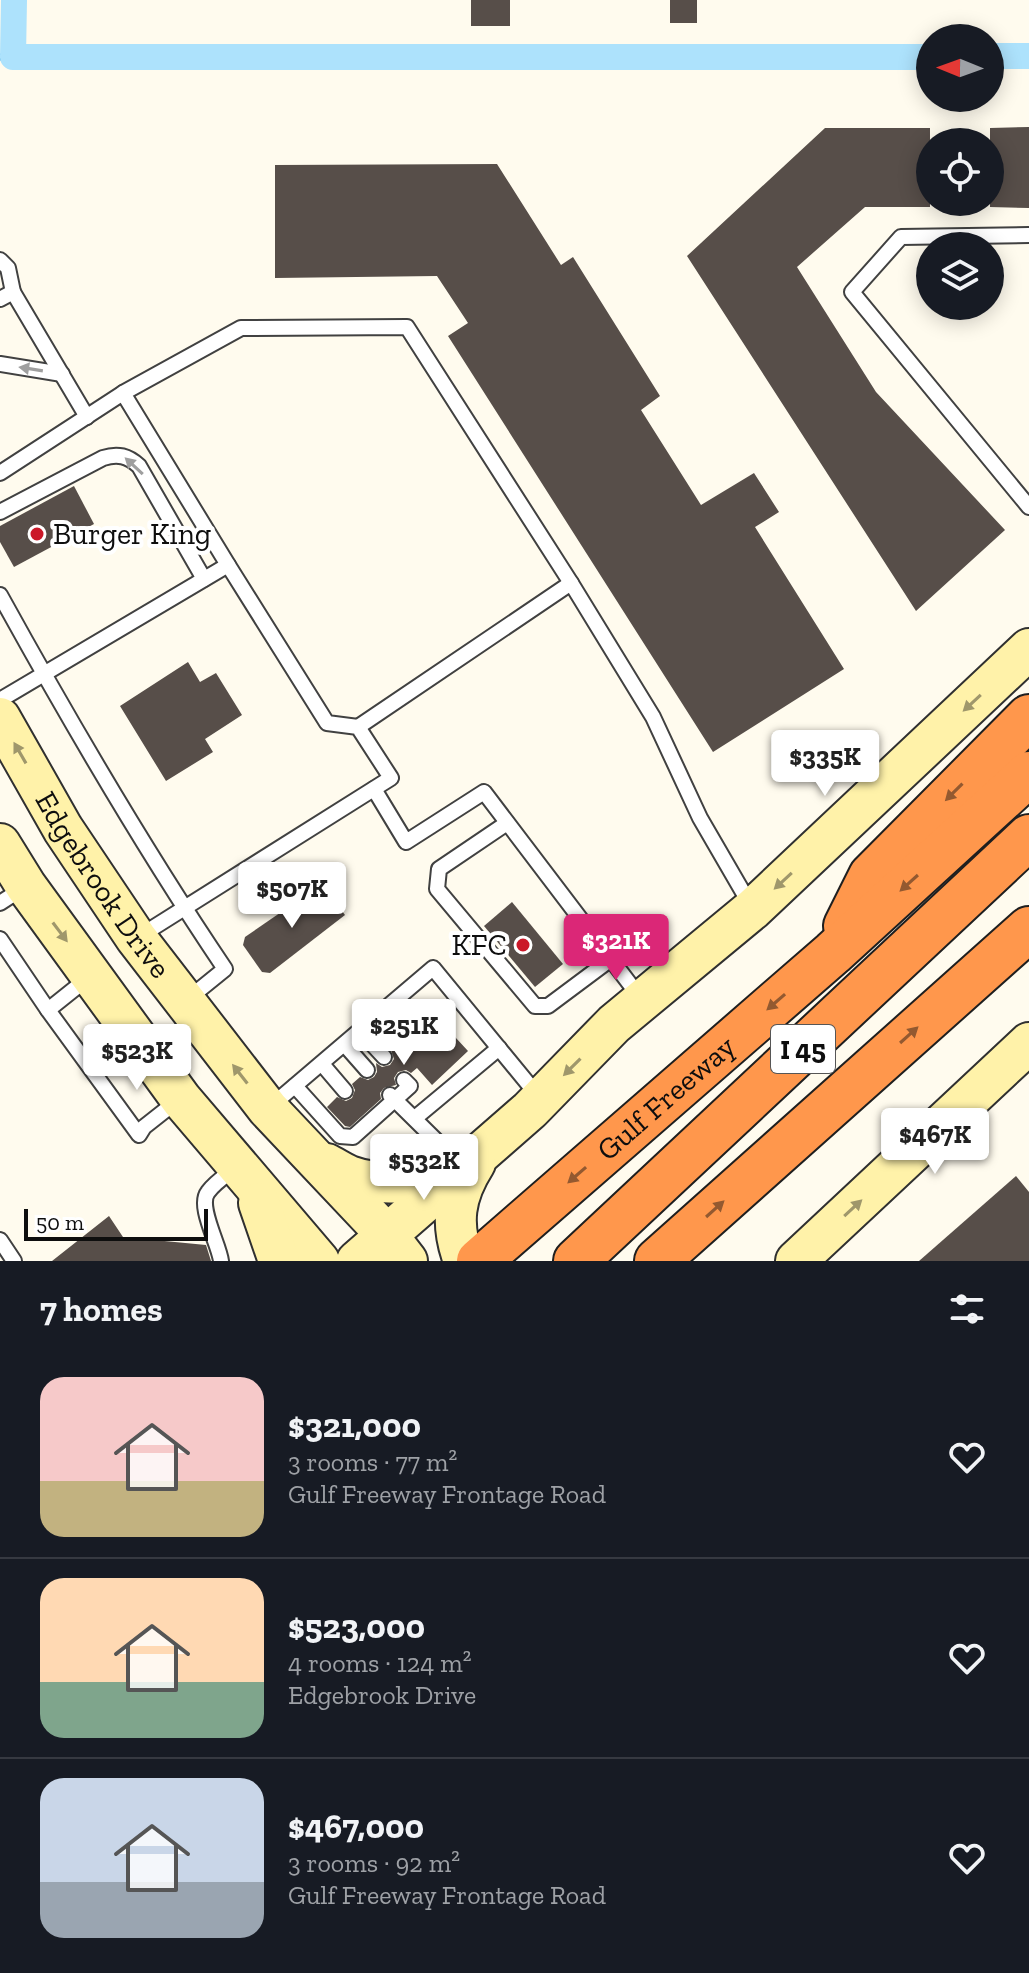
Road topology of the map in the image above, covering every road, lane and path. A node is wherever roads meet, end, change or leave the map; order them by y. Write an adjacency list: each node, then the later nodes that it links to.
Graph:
1 (1029, 235): 9 (lane)
2 (0, 260): 3 (lane)
3 (7, 295): 5 (lane)
4 (0, 364): 5 (lane, one-way to 4)
5 (62, 374): 7 (lane)
6 (123, 393): 7 (lane); 11 (lane); 13 (lane)
7 (87, 417): 8 (lane)
8 (0, 473)
9 (1029, 507)
10 (0, 512): 12 (lane, one-way to 10)
11 (228, 565): 12 (lane); 20 (lane)
12 (204, 579): 16 (lane)
13 (571, 583): 20 (lane); 28 (lane)
14 (0, 595): 16 (lane)
15 (1029, 649): 28 (main road, one-way to 28)
16 (43, 674): 17 (lane); 27 (lane)
17 (0, 700)
18 (1029, 717): 32 (highway, one-way to 32)
19 (0, 718): 30 (main road, Edgebrook Drive, one-way to 19)
20 (358, 727): 22 (lane)
21 (1029, 774): 32 (highway, Gulf Freeway / I 45, one-way to 32)
22 (374, 789): 23 (lane); 27 (lane)
23 (507, 823): 33 (lane); 33 (lane)
24 (1029, 837): 64 (highway, Gulf Freeway / I 45)
25 (0, 844): 26 (main road, Edgebrook Drive)
26 (13, 895): 34 (main road, Edgebrook Drive, one-way to 34)
27 (184, 908): 30 (lane); 36 (lane)
28 (753, 909): 35 (main road)
29 (1029, 929): 65 (highway, I 45, one-way to 29)
30 (136, 938): 34 (main road); 36 (main road, Edgebrook Drive)
31 (0, 939): 37 (lane)
32 (833, 953): 63 (highway, Gulf Freeway / I 45, one-way to 63)
33 (611, 959): 35 (lane)
34 (92, 975): 37 (lane); 49 (main road, Edgebrook Drive)
35 (643, 1001): 50 (main road, one-way to 50)
36 (184, 1002): 48 (main road, Edgebrook Drive, one-way to 36)
37 (48, 1010): 49 (lane)
38 (360, 1031): 40 (lane); 41 (lane); 42 (lane)
39 (1029, 1043): 66 (main road, one-way to 39)
40 (345, 1045): 43 (lane); 44 (lane)
41 (499, 1048): 50 (lane); 51 (lane)
42 (384, 1057)
43 (322, 1064): 46 (lane); 48 (lane)
44 (367, 1070)
45 (404, 1080): 47 (lane)
46 (345, 1091)
47 (391, 1096): 48 (lane); 51 (lane)
48 (282, 1098): 52 (main road, Edgebrook Drive)
49 (181, 1099): 54 (main road, Edgebrook Drive)
50 (540, 1099): 53 (main road)
51 (415, 1118): 53 (lane)
52 (310, 1153): 53 (main road); 56 (main road, Edgebrook Drive)
53 (467, 1164): 56 (main road); 62 (main road)
54 (244, 1173): 58 (lane); 59 (main road); 60 (main road, Edgebrook Drive)
55 (0, 1240): 57 (lane)
56 (397, 1248): 61 (main road)
57 (14, 1261)
58 (221, 1261)
59 (279, 1261)
60 (319, 1261)
61 (357, 1261)
62 (464, 1261)
63 (479, 1261)
64 (576, 1261)
65 (657, 1261)
66 (796, 1261)

